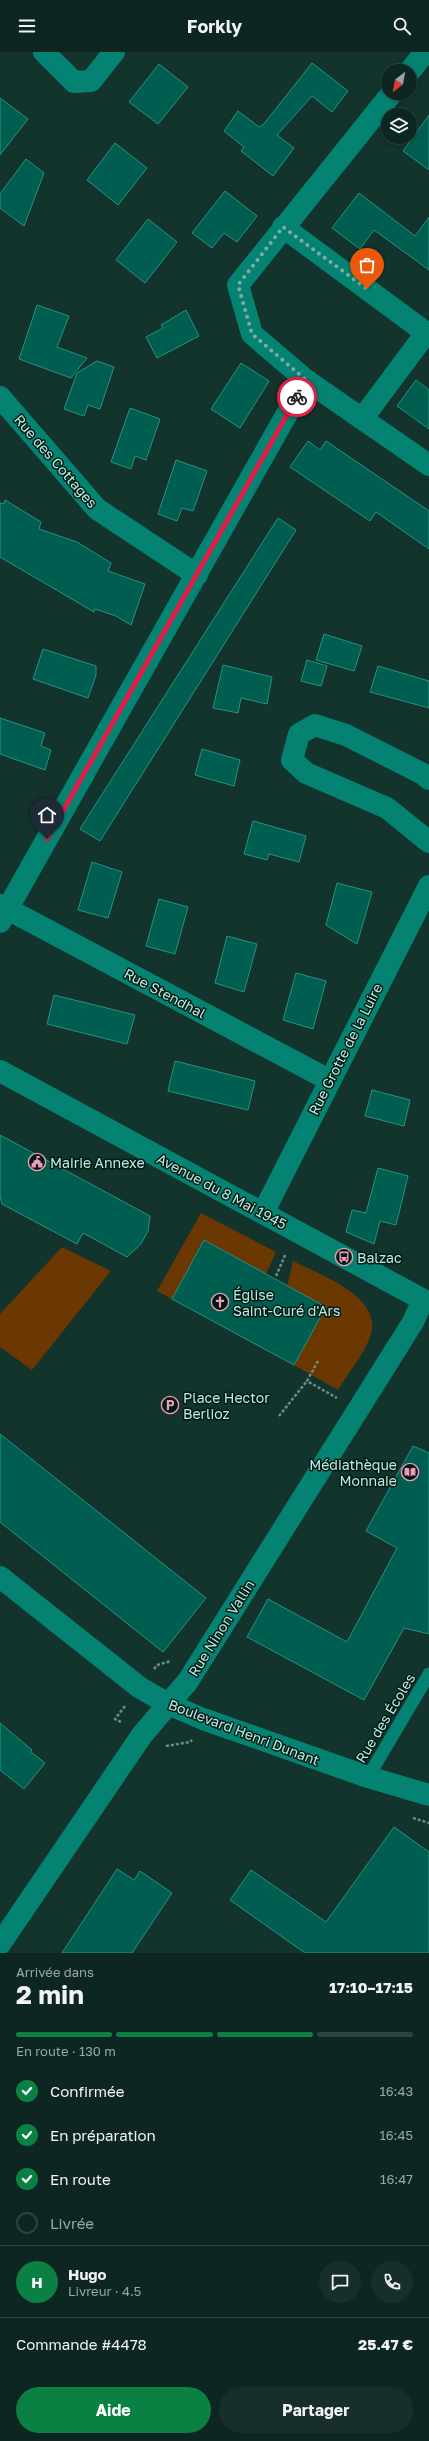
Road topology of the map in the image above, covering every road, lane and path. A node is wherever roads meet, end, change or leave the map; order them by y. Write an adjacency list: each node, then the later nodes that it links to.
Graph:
1 (44, 52): 2 (street)
2 (114, 52)
3 (426, 54): 4 (street)
4 (417, 64)
5 (386, 100): 6 (street)
6 (283, 227): 7 (street); 8 (street)
7 (428, 334): 10 (street)
8 (306, 380): 10 (street); 12 (street)
9 (0, 397): 12 (street, Rue des Cottages)
10 (362, 419): 11 (street)
11 (429, 465)
12 (197, 575): 16 (street)
13 (429, 779): 14 (street)
14 (429, 842)
15 (429, 886): 18 (street, Rue Grotte de la Luire)
16 (2, 912): 18 (street, Rue Stendhal)
17 (0, 1071): 19 (street, Avenue du 8 Mai 1945)
18 (329, 1080): 19 (street, Rue Grotte de la Luire)
19 (263, 1213): 20 (street, Avenue du 8 Mai 1945)
20 (426, 1302): 27 (street, Rue Ninon Vallin)
21 (318, 1361): 22 (path)
22 (310, 1374)
23 (307, 1381): 24 (path)
24 (279, 1416)
25 (0, 1577): 27 (street, Boulevard Henri Dunant)
26 (429, 1674): 28 (lane, Rue des Écoles)
27 (168, 1704): 28 (street, Boulevard Henri Dunant); 30 (street, Rue Ninon Vallin)
28 (368, 1778): 29 (street, Boulevard Henri Dunant)
29 (429, 1795)
30 (0, 1944)

